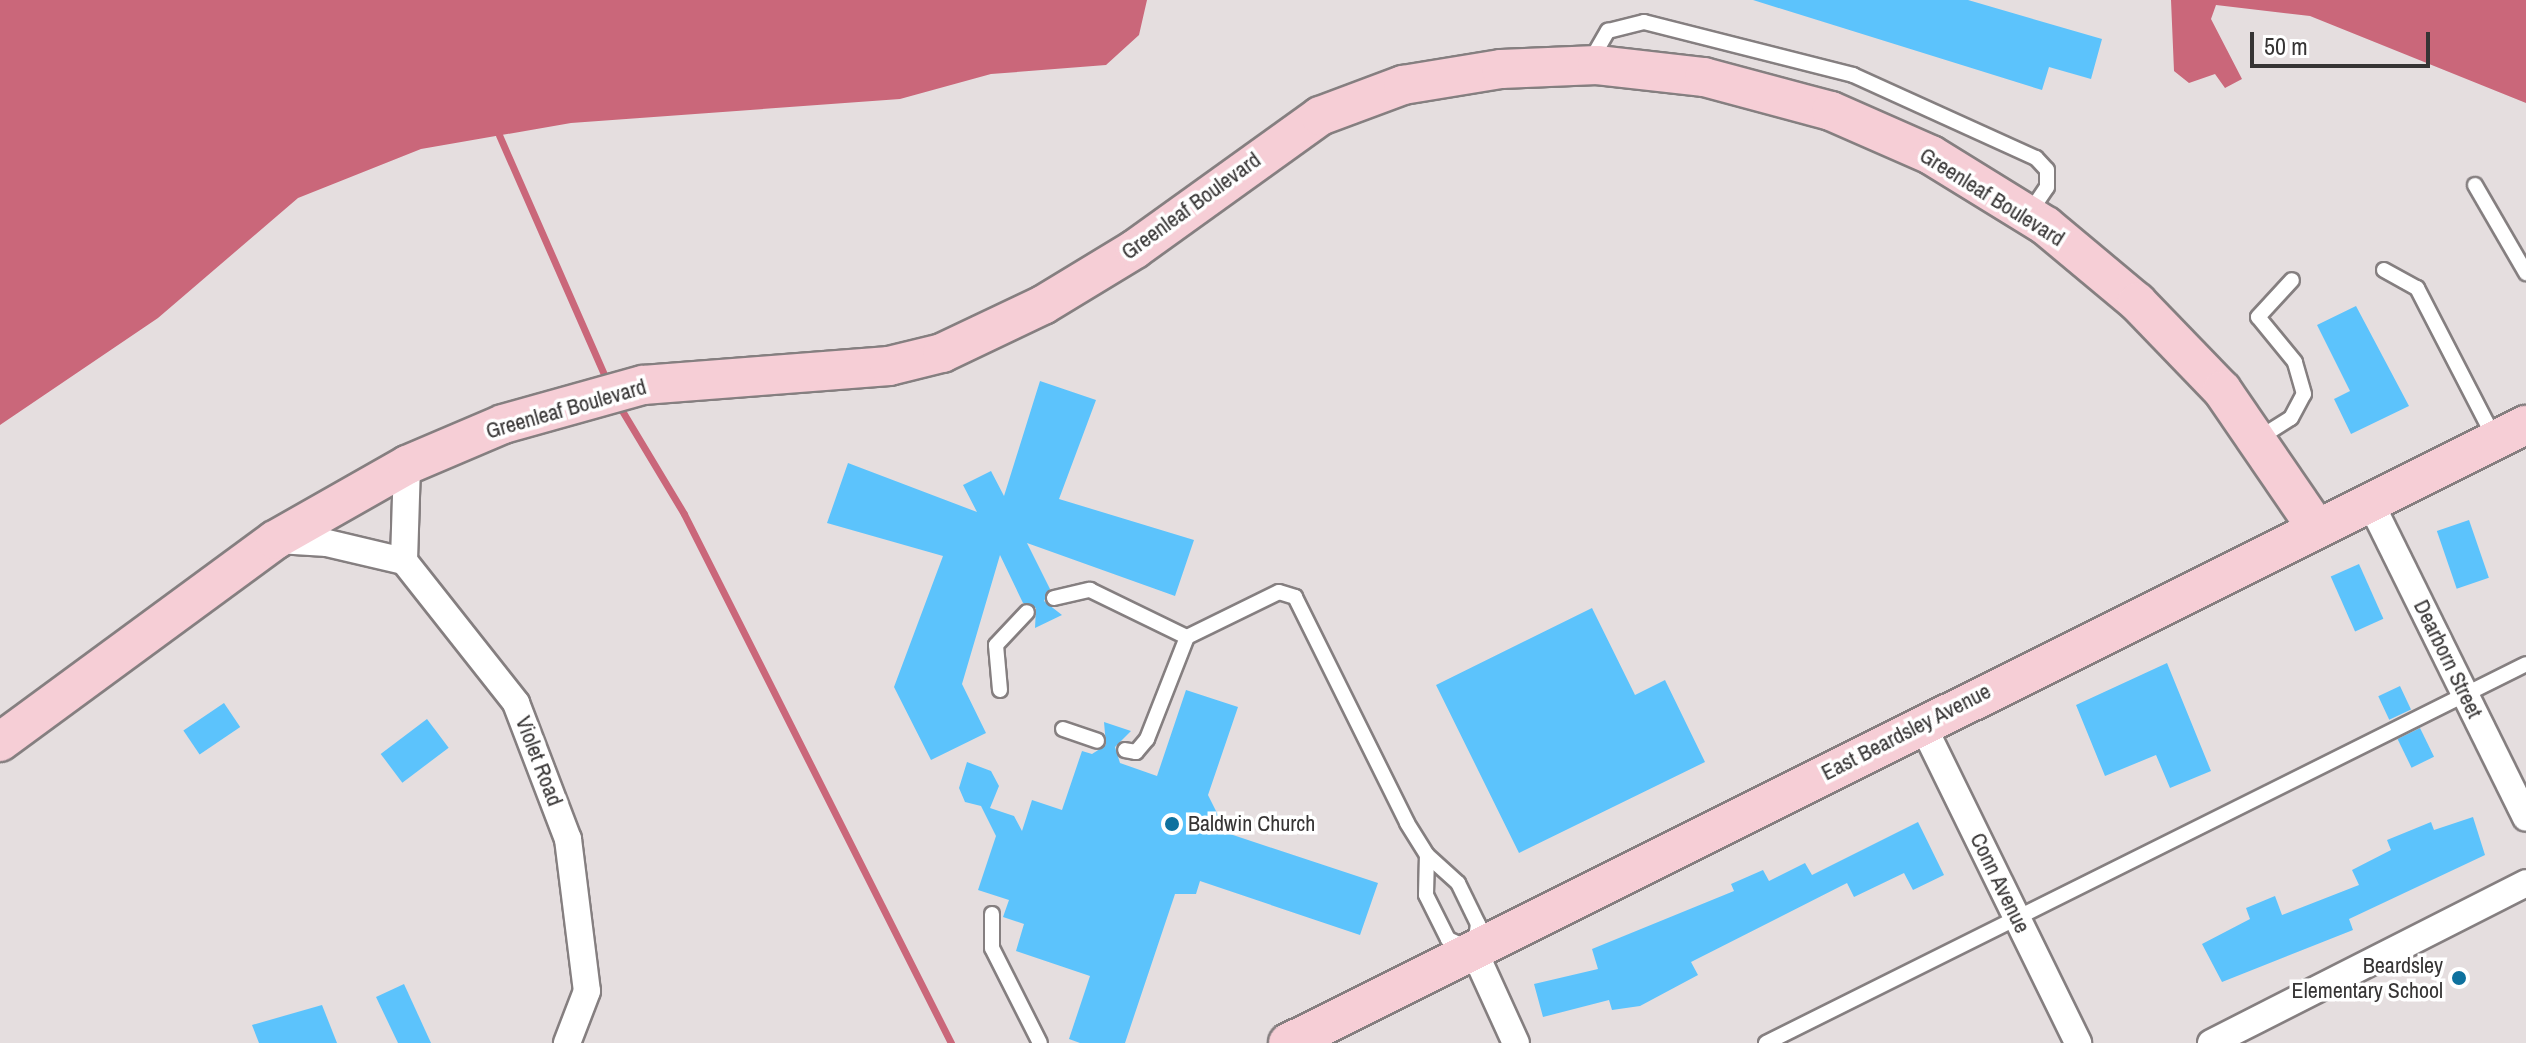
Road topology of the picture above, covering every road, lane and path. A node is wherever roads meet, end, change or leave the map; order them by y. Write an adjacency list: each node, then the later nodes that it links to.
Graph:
1 (1589, 65): 3 (street, Greenleaf Boulevard); 3 (lane); 9 (street, Greenleaf Boulevard)
2 (2475, 185): 5 (lane)
3 (2028, 215): 8 (street, Greenleaf Boulevard)
4 (2384, 270): 7 (lane)
5 (2526, 273)
6 (2292, 280): 8 (lane)
7 (2510, 432): 10 (street, East Beardsley Avenue)
8 (2256, 440): 11 (street, Greenleaf Boulevard)
9 (407, 465): 12 (street, Greenleaf Boulevard); 13 (street)
10 (2370, 502): 11 (street, East Beardsley Avenue); 19 (street, Dearborn Street)
11 (2317, 529): 20 (street, East Beardsley Avenue)
12 (275, 540): 13 (street); 23 (street, Greenleaf Boulevard)
13 (404, 561): 31 (street, Violet Road)
14 (1054, 598): 16 (lane)
15 (1027, 612): 18 (lane)
16 (1187, 637): 24 (lane); 26 (lane)
17 (2526, 664): 19 (lane)
18 (1000, 690)
19 (2465, 694): 25 (street, Dearborn Street); 29 (lane)
20 (1922, 724): 29 (street, Conn Avenue); 30 (street, East Beardsley Avenue)
21 (1063, 729): 22 (lane)
22 (1097, 741)
23 (0, 742)
24 (1125, 750)
25 (2526, 817)
26 (1427, 855): 30 (lane); 30 (lane)
27 (2526, 883): 37 (street)
28 (992, 914): 32 (lane)
29 (2017, 918): 35 (lane); 36 (street, Conn Avenue)
30 (1474, 951): 33 (street, East Beardsley Avenue); 34 (street)
31 (567, 1043)
32 (1040, 1043)
33 (1288, 1043)
34 (1516, 1043)
35 (1766, 1043)
36 (2078, 1043)
37 (2211, 1043)

